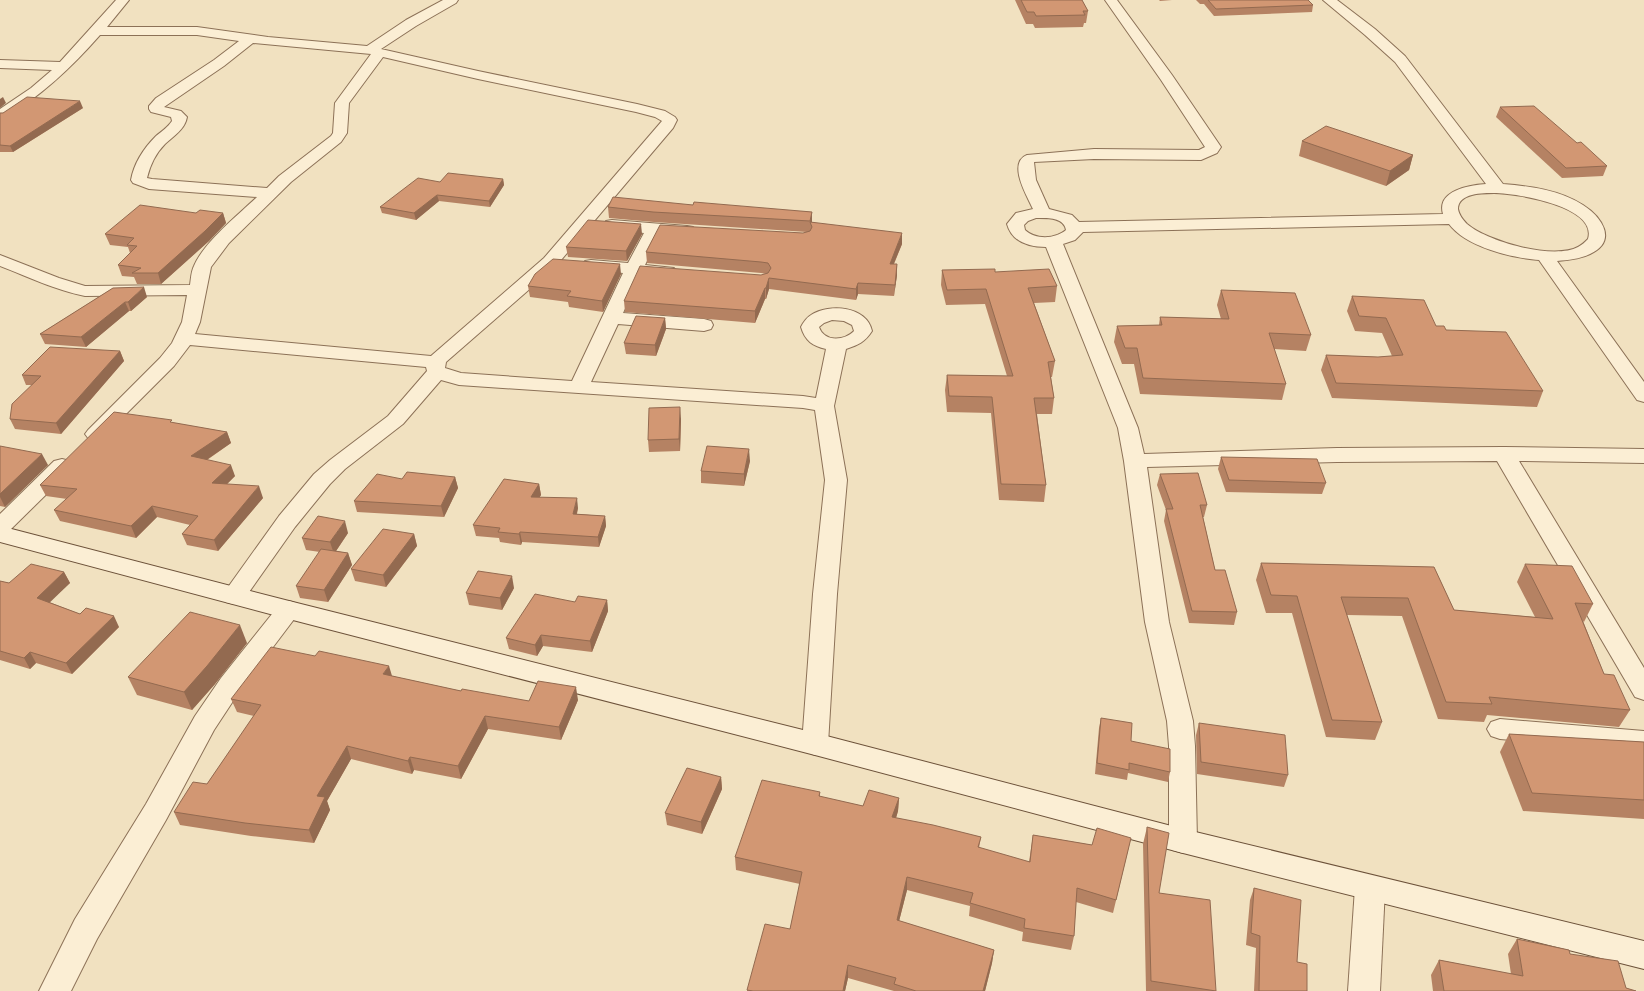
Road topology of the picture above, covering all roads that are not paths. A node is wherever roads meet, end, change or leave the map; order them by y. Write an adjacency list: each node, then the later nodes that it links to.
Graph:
1 (123, 0): 5 (street)
2 (452, 0): 7 (street)
3 (1111, 0): 15 (street)
4 (1330, 0): 13 (street)
5 (97, 31): 6 (street); 9 (street)
6 (251, 38): 7 (street); 14 (street)
7 (375, 51): 14 (street); 17 (street)
8 (0, 64): 9 (street)
9 (64, 66): 11 (street)
10 (0, 77): 11 (street)
11 (52, 78): 12 (street)
12 (0, 115)
13 (1498, 188): 16 (street); 22 (street)
14 (270, 193): 27 (street)
15 (1043, 213): 18 (street); 21 (street)
16 (1453, 219): 18 (street); 22 (street)
17 (584, 222): 19 (street); 24 (street)
18 (1075, 227): 21 (street)
19 (654, 229): 20 (street); 25 (street)
20 (702, 231)
21 (1053, 242): 38 (street)
22 (1544, 255): 34 (street)
23 (0, 260): 27 (street)
24 (550, 262): 25 (street); 32 (street)
25 (633, 269): 26 (street); 28 (street)
26 (686, 273)
27 (197, 290): 30 (street)
28 (612, 318): 29 (street); 33 (street)
29 (704, 325)
30 (184, 339): 32 (street); 39 (street)
31 (837, 344): 35 (street)
32 (436, 367): 33 (street); 41 (street)
33 (579, 386): 35 (street)
34 (1644, 396)
35 (824, 406): 46 (street)
36 (1504, 454): 37 (street); 38 (street); 43 (street)
37 (1644, 456)
38 (1135, 461): 47 (street)
39 (0, 527)
40 (0, 534): 41 (street)
41 (234, 596): 42 (street)
42 (289, 610): 46 (street); 50 (street)
43 (1644, 690)
44 (1500, 729): 45 (street)
45 (1644, 741)
46 (815, 744): 47 (street)
47 (1183, 841): 48 (street)
48 (1370, 888): 49 (street); 51 (street)
49 (1644, 955)
50 (55, 991)
51 (1364, 991)

